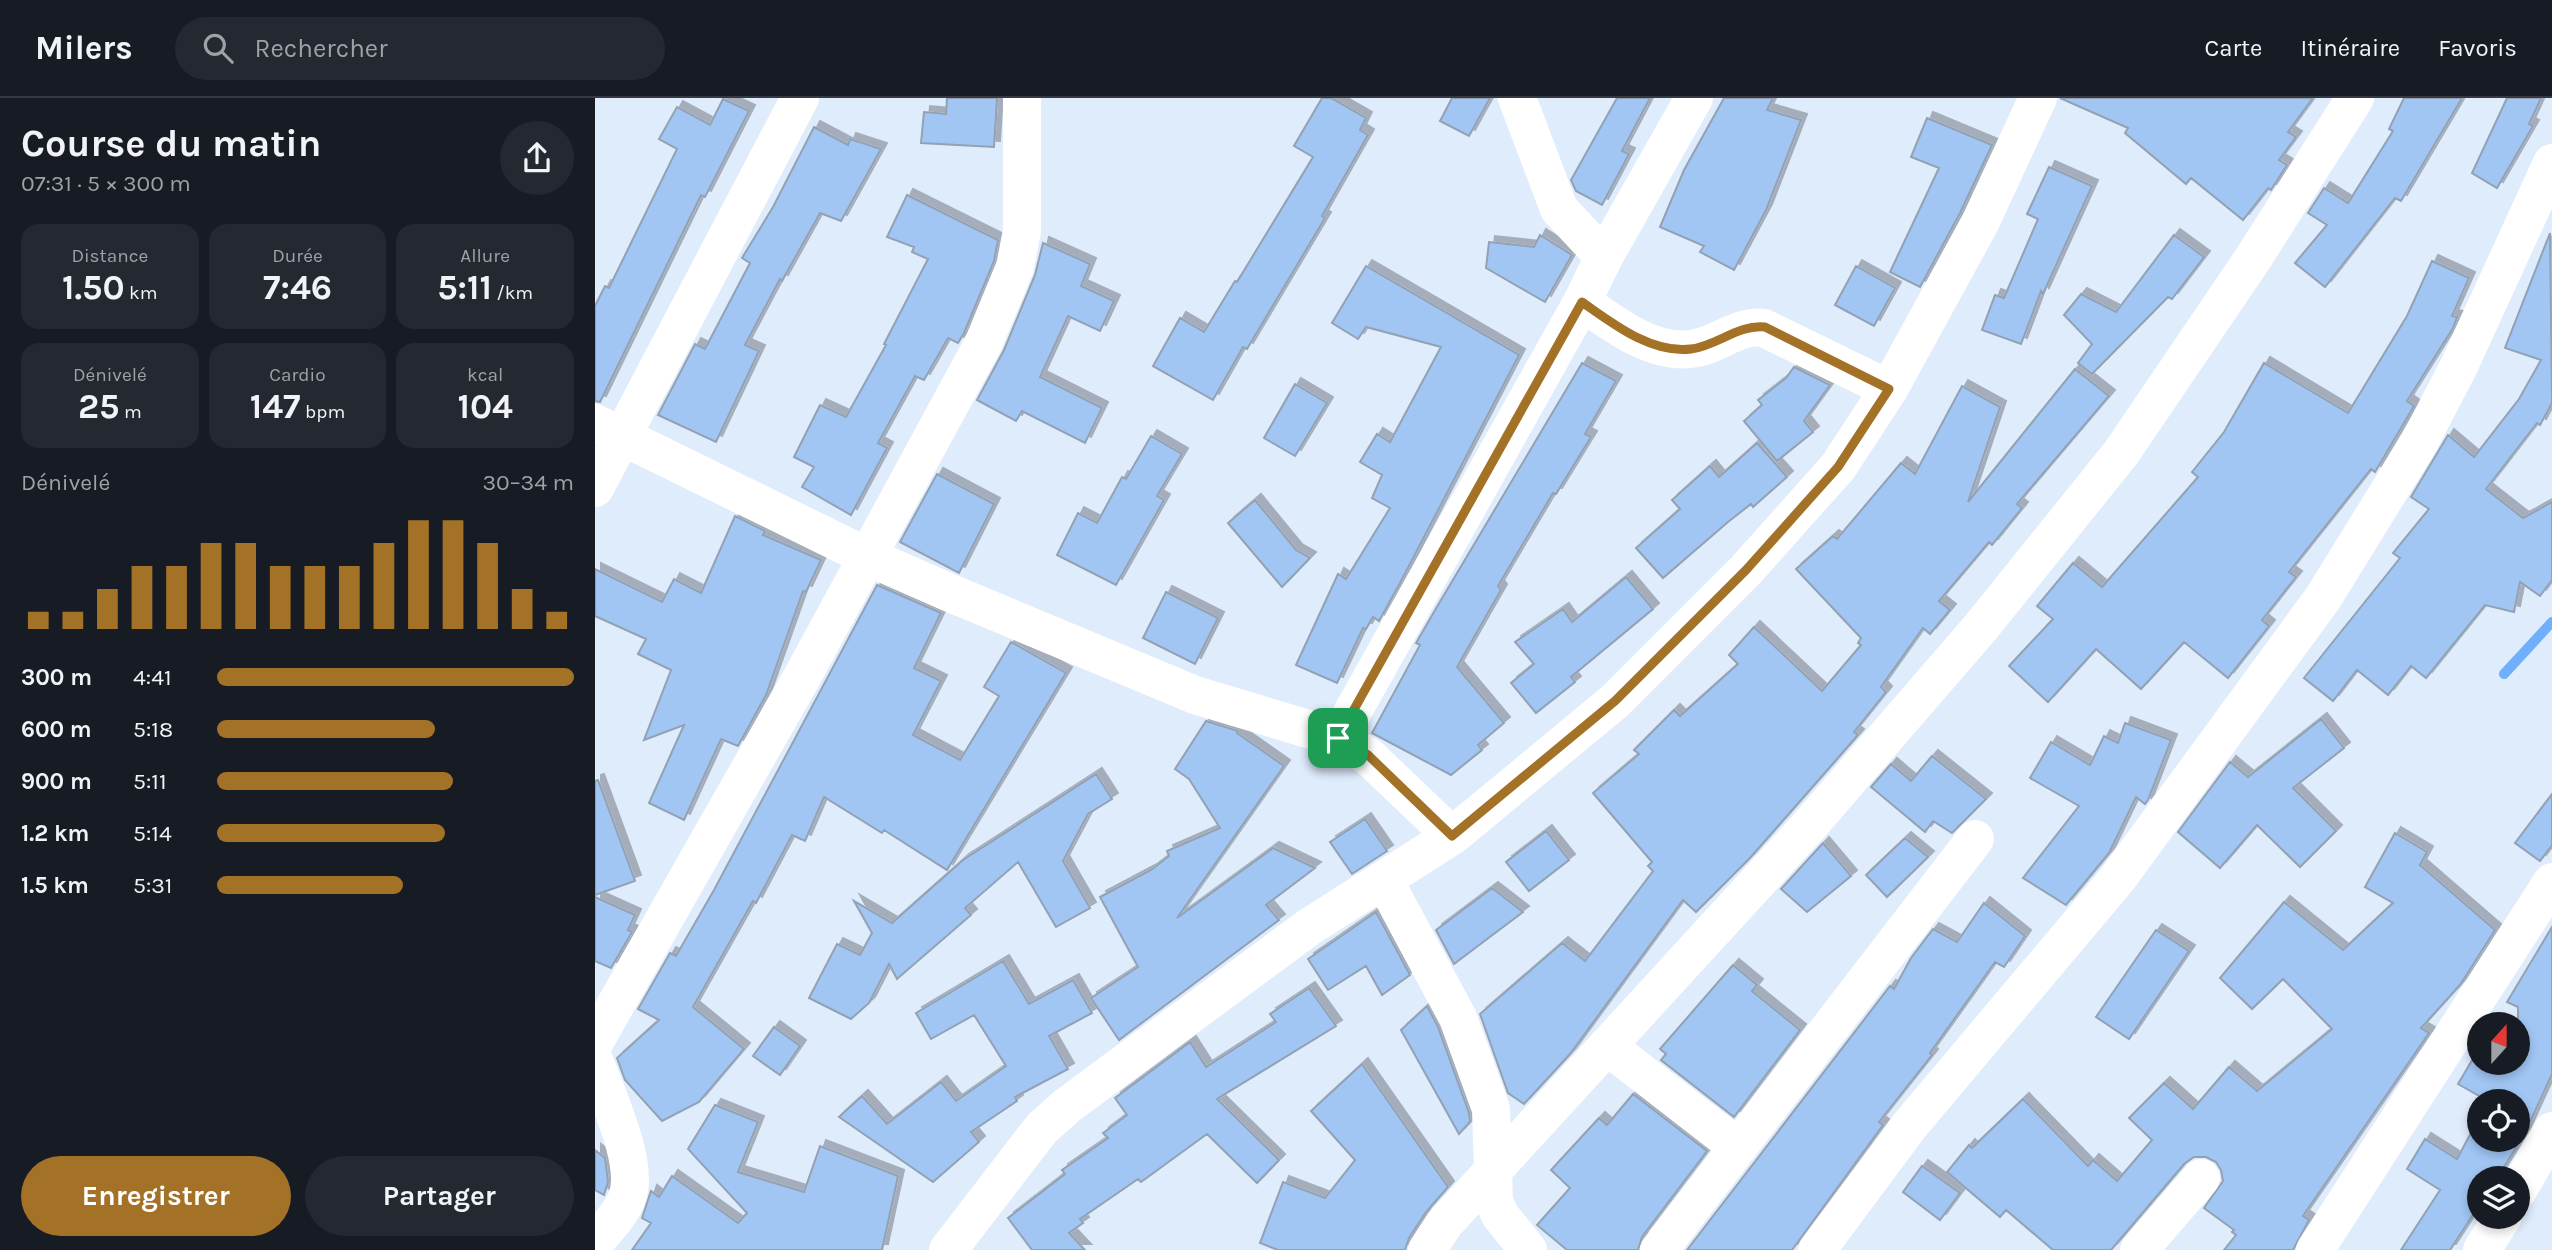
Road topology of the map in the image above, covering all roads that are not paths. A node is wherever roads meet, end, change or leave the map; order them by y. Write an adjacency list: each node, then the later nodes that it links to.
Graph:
1 (800, 98): 11 (street)
2 (1022, 98): 13 (street)
3 (1517, 98): 8 (street)
4 (1695, 98): 8 (street)
5 (2038, 98): 10 (street)
6 (2355, 98): 20 (street)
7 (2552, 163): 33 (street)
8 (1604, 257): 9 (street)
9 (1582, 302): 10 (street); 14 (street)
10 (1889, 389): 15 (street)
11 (609, 430): 12 (street); 13 (street)
12 (595, 488)
13 (866, 556): 14 (street); 19 (street)
14 (1338, 738): 15 (street)
15 (1452, 836): 17 (street)
16 (1975, 839): 23 (street)
17 (1384, 880): 25 (street); 29 (street)
18 (2552, 883): 35 (street)
19 (595, 1041)
20 (1607, 1046): 23 (street); 25 (street)
21 (595, 1062): 28 (street)
22 (2552, 1131): 24 (street)
23 (1735, 1146): 32 (street)
24 (2530, 1169)
25 (1493, 1171): 30 (street); 31 (street)
26 (2201, 1178): 34 (street)
27 (2495, 1229): 36 (street)
28 (595, 1241)
29 (948, 1250)
30 (1427, 1250)
31 (1528, 1250)
32 (1658, 1250)
33 (1817, 1250)
34 (2139, 1250)
35 (2315, 1250)
36 (2482, 1250)

